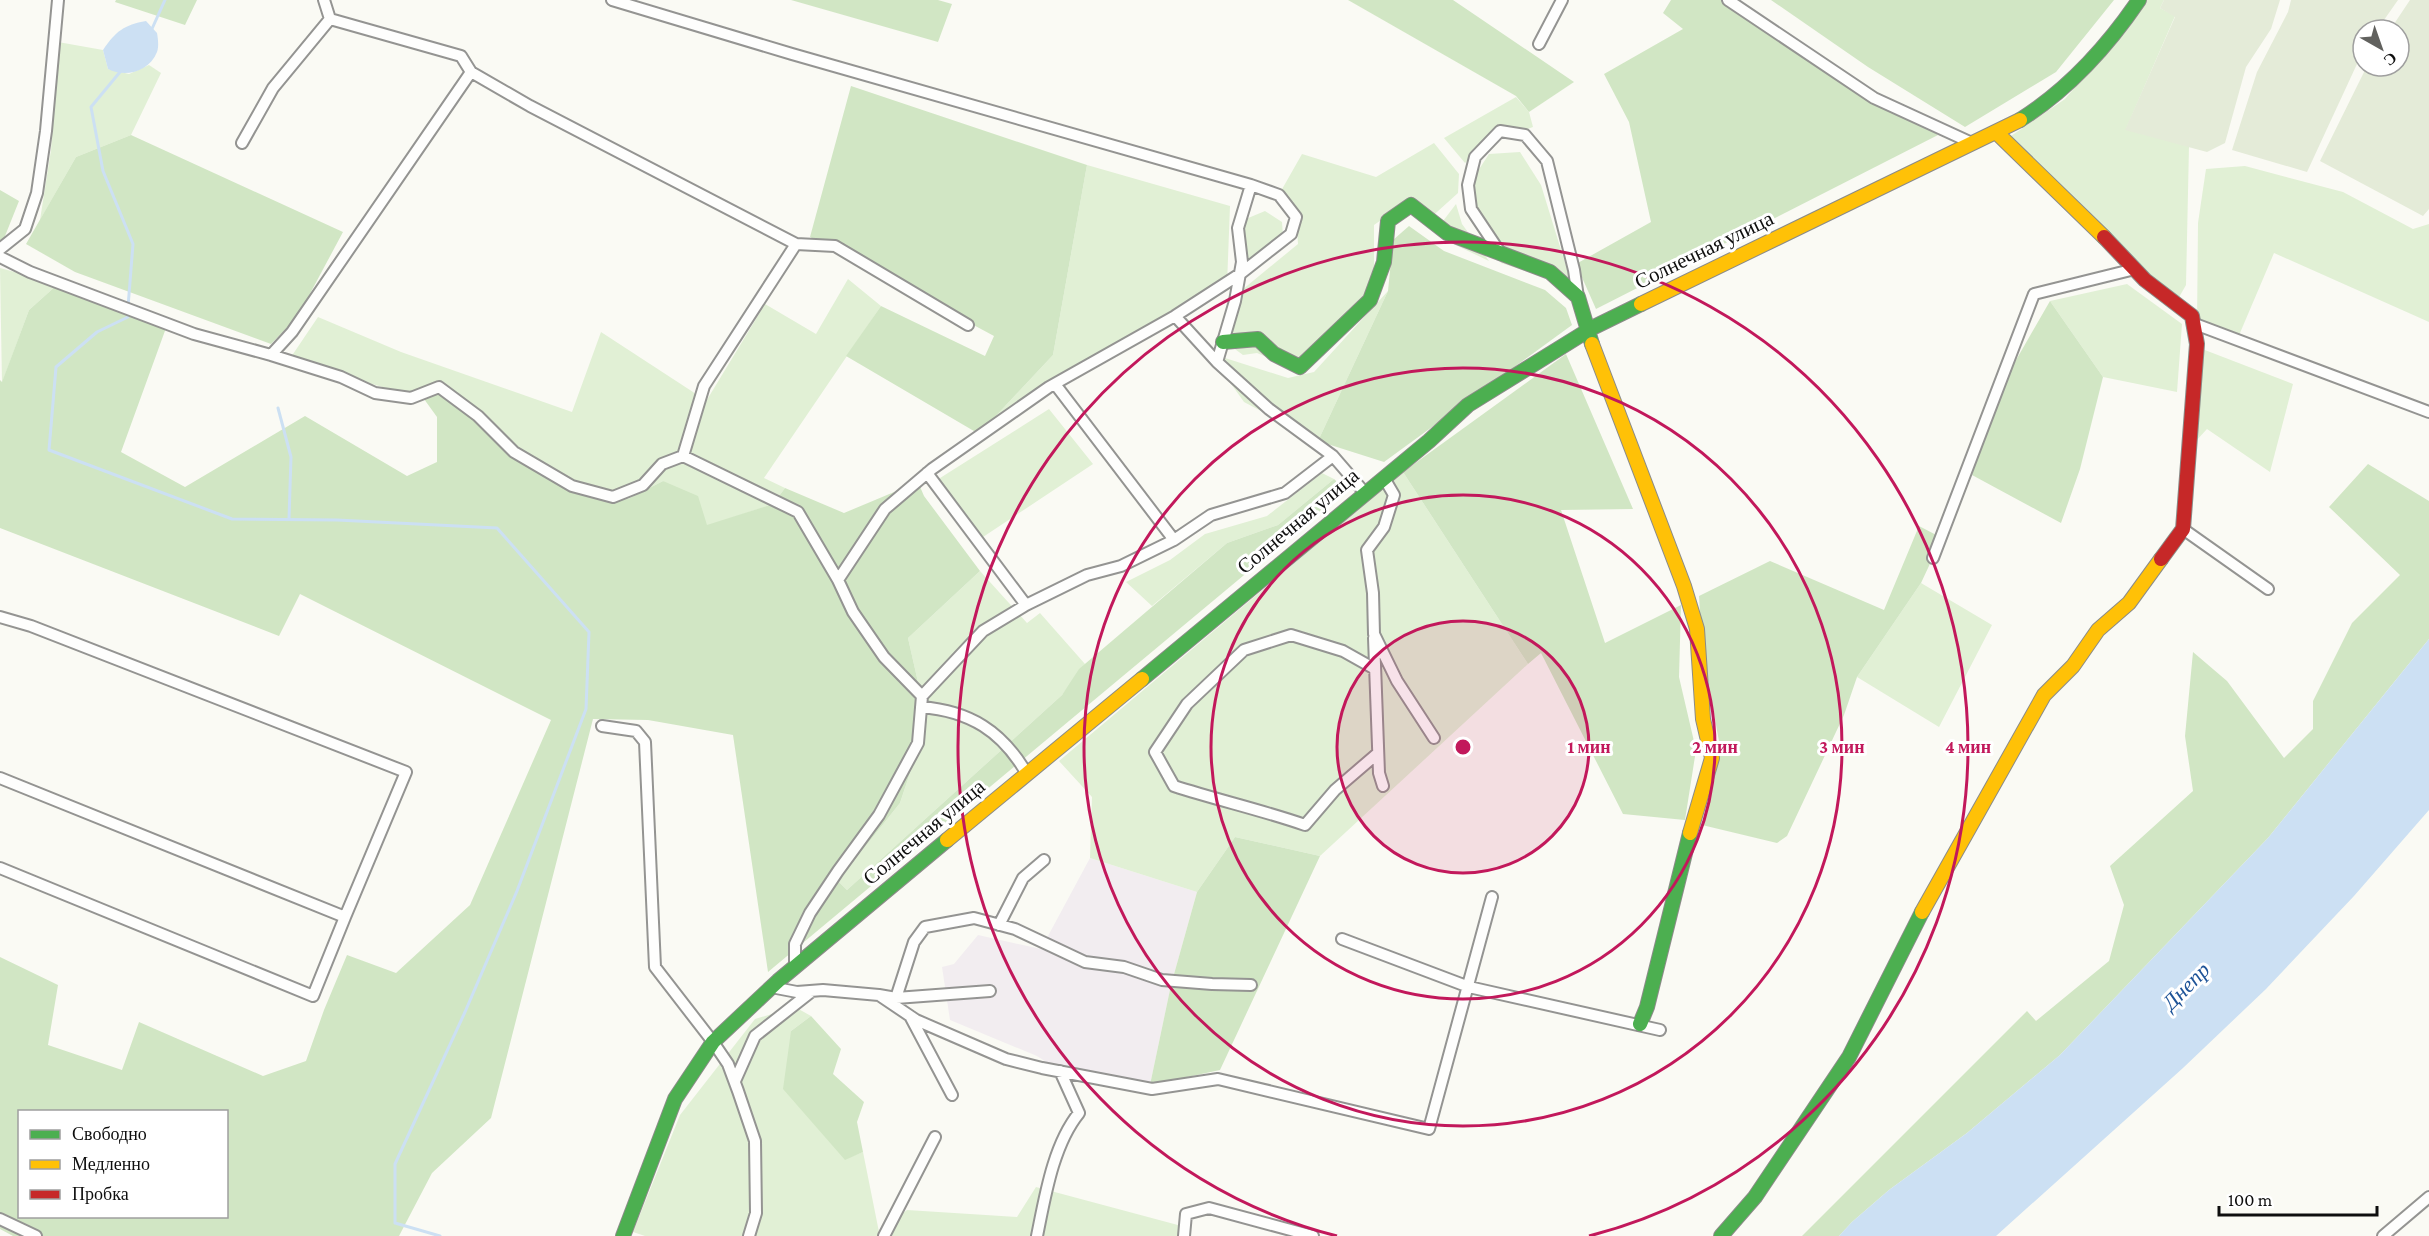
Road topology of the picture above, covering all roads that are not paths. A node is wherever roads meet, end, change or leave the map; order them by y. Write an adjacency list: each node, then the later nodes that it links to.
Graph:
1 (58, 0): 15 (street)
2 (324, 0): 7 (street)
3 (612, 0): 13 (street)
4 (1562, 0): 8 (street)
5 (1728, 0): 12 (street)
6 (2139, 0): 10 (street, Солнечная улица)
7 (330, 19): 9 (street); 11 (street)
8 (1539, 44)
9 (471, 72): 14 (street); 26 (street)
10 (1998, 134): 12 (street, Солнечная улица); 18 (street)
11 (242, 143)
12 (1972, 143): 24 (street, Солнечная улица)
13 (1251, 185): 19 (street); 19 (street)
14 (796, 244): 23 (street); 30 (street)
15 (0, 249)
16 (1501, 254): 20 (street); 20 (street); 25 (street)
17 (0, 257): 26 (street)
18 (2134, 268): 22 (street); 37 (street)
19 (1240, 274): 21 (street); 25 (street)
20 (1578, 297): 24 (street)
21 (1174, 316): 27 (street); 28 (street)
22 (2195, 324): 29 (street); 35 (street)
23 (968, 325)
24 (1587, 331): 33 (street, Солнечная улица); 66 (street)
25 (1222, 342): 27 (street)
26 (272, 355): 30 (street)
27 (1217, 362): 31 (street)
28 (1055, 384): 32 (street); 36 (street)
29 (2429, 412)
30 (683, 456): 38 (street)
31 (1333, 456): 34 (street); 36 (street)
32 (927, 473): 38 (street); 40 (street)
33 (1383, 477): 34 (street, Солнечная улица); 42 (street)
34 (1365, 493): 48 (street, Солнечная улица)
35 (2184, 529): 39 (street); 82 (street)
36 (1174, 540): 40 (street)
37 (1933, 558)
38 (838, 580): 44 (street)
39 (2268, 589)
40 (1026, 605): 44 (street)
41 (0, 617): 54 (street)
42 (1374, 634): 43 (street); 46 (street)
43 (1375, 669): 47 (street); 47 (street)
44 (921, 702): 48 (street); 57 (street)
45 (602, 726): 68 (street)
46 (1434, 738)
47 (1378, 753): 50 (street)
48 (1027, 774): 57 (street, Солнечная улица)
49 (0, 778): 54 (street)
50 (1383, 786)
51 (1044, 860): 55 (street)
52 (0, 868): 54 (street)
53 (1492, 897): 60 (street)
54 (345, 917)
55 (999, 925): 58 (street); 64 (street)
56 (1342, 939): 60 (street)
57 (795, 967): 59 (street, Солнечная улица)
58 (1251, 985)
59 (771, 987): 61 (street); 68 (street, Солнечная улица)
60 (1469, 987): 66 (street); 69 (street)
61 (812, 991): 63 (street); 70 (street)
62 (990, 991): 64 (street)
63 (879, 994): 64 (street); 65 (street)
64 (896, 998)
65 (910, 1015): 69 (street); 71 (street)
66 (1640, 1024): 67 (street)
67 (1660, 1030)
68 (713, 1042): 70 (street); 76 (street, Солнечная улица)
69 (1060, 1071): 79 (street)
70 (735, 1082): 77 (street)
71 (952, 1095)
72 (935, 1137): 78 (street)
73 (2429, 1197): 83 (street)
74 (0, 1219): 75 (street)
75 (36, 1236)
76 (623, 1236)
77 (749, 1236)
78 (885, 1236)
79 (1037, 1236)
80 (1184, 1236): 81 (street)
81 (1313, 1236)
82 (1721, 1236)
83 (2383, 1236)

